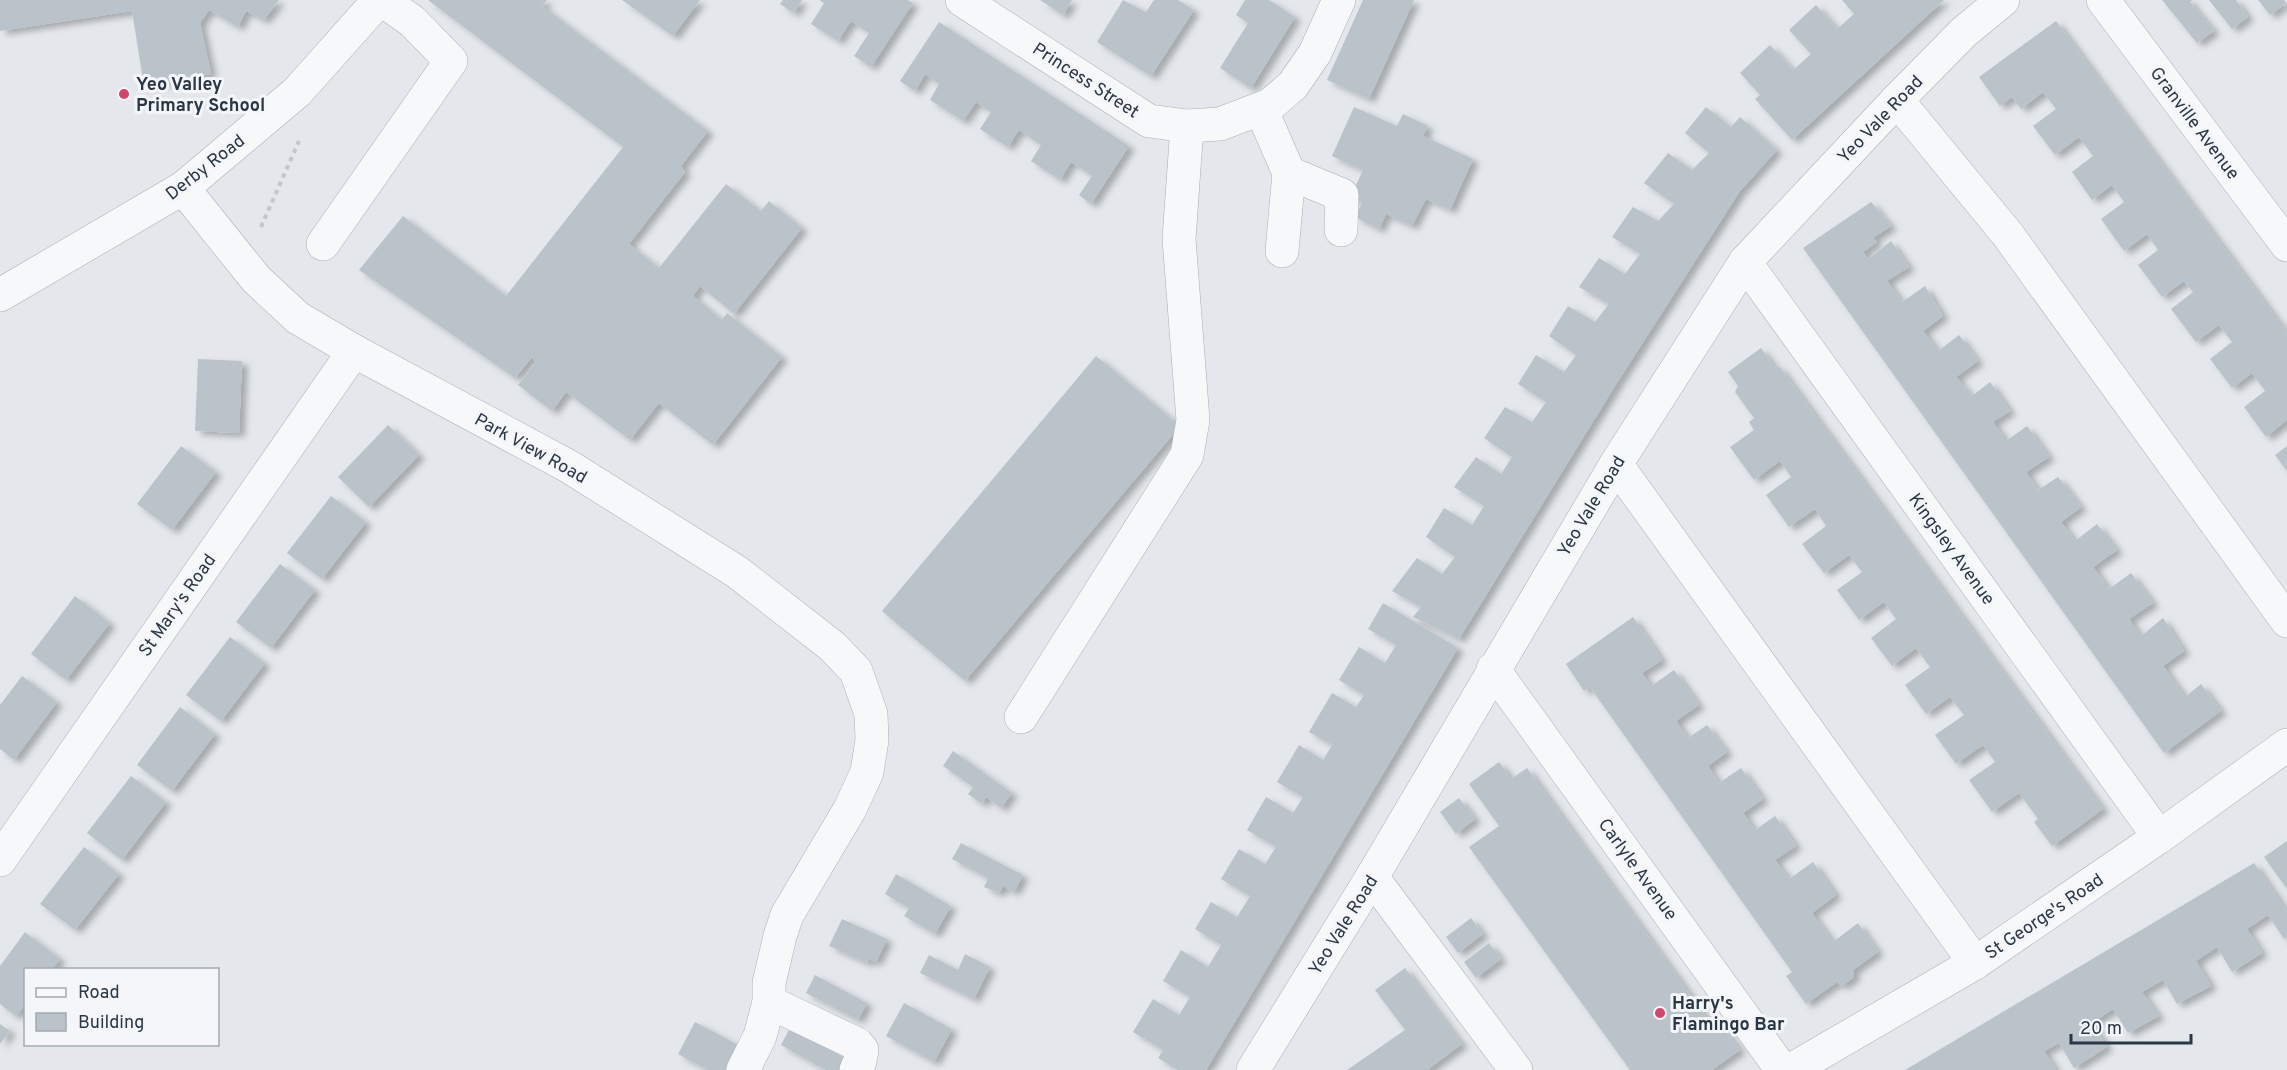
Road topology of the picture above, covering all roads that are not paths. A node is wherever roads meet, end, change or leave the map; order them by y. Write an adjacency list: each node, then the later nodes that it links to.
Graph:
1 (381, 0): 10 (street, Derby Road); 12 (street)
2 (963, 0): 8 (street, Princess Street)
3 (1339, 0): 7 (street, Princess Street)
4 (2003, 0): 6 (street, Yeo Vale Road)
5 (2103, 0): 13 (street, Granville Avenue)
6 (1897, 100): 15 (street, Yeo Vale Road); 19 (street)
7 (1262, 109): 8 (street, Princess Street); 9 (street)
8 (1187, 126): 21 (street)
9 (1289, 173): 11 (street); 14 (street)
10 (183, 188): 16 (street, Derby Road); 17 (street, Park View Road)
11 (1341, 230)
12 (323, 244)
13 (2287, 245)
14 (1282, 251)
15 (1745, 262): 18 (street, Yeo Vale Road); 23 (street, Kingsley Avenue)
16 (0, 295)
17 (354, 351): 24 (street, St Mary's Road); 27 (street, Park View Road)
18 (1616, 464): 20 (street, Yeo Vale Road); 26 (street)
19 (2287, 621)
20 (1493, 669): 25 (street, Yeo Vale Road); 32 (street, Carlyle Avenue)
21 (1021, 717)
22 (2287, 745): 23 (street, St George's Road)
23 (2159, 837): 26 (street, St George's Road)
24 (0, 860)
25 (1372, 877): 30 (street, Yeo Vale Road); 31 (street)
26 (1975, 963): 33 (street, St George's Road)
27 (769, 1002): 28 (street, Park View Road); 29 (street)
28 (743, 1070)
29 (855, 1070)
30 (1253, 1070)
31 (1516, 1070)
32 (1782, 1070)
33 (1791, 1070)

